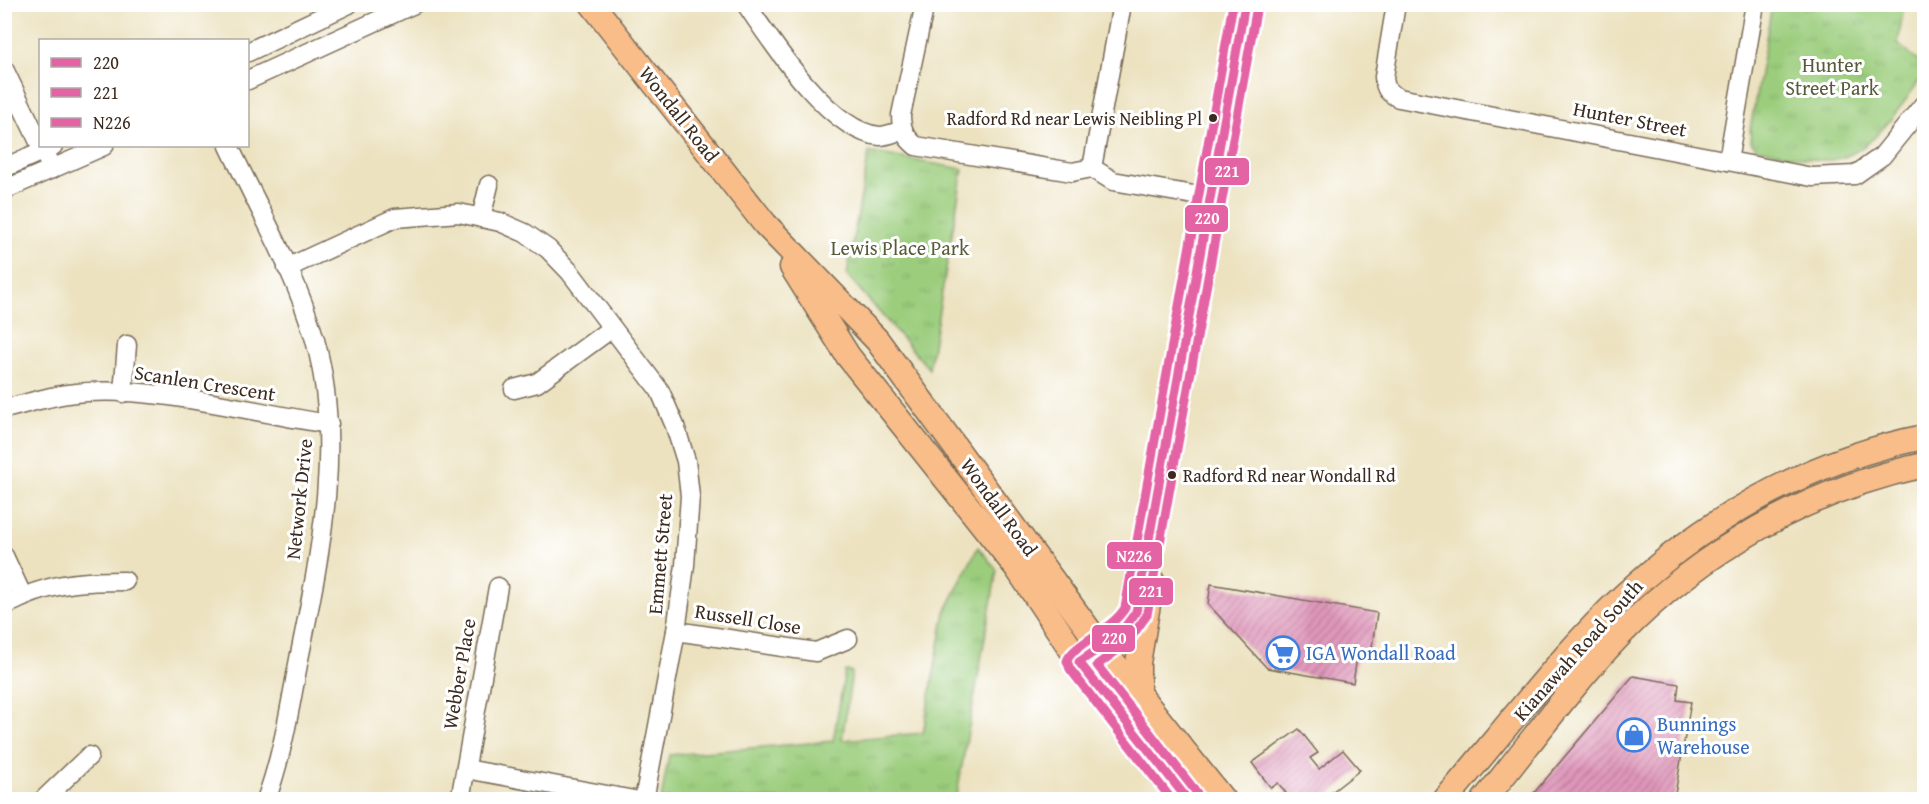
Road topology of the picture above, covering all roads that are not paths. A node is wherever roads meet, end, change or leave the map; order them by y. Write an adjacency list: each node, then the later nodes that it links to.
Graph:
1 (349, 4): 12 (street)
2 (414, 4): 14 (street)
3 (574, 4): 11 (main road)
4 (592, 4): 11 (main road, Wondall Road)
5 (746, 4): 16 (street)
6 (925, 4): 16 (street)
7 (1122, 4): 23 (street)
8 (1245, 4): 27 (street)
9 (1396, 4): 21 (street, Hunter Street)
10 (1755, 4): 21 (street)
11 (626, 47): 29 (main road, Wondall Road)
12 (249, 52)
13 (4, 69): 17 (street)
14 (249, 80)
15 (1924, 104): 21 (street, Hunter Street)
16 (903, 130): 23 (street)
17 (39, 132)
18 (102, 147): 24 (street)
19 (229, 147): 30 (street, Network Drive)
20 (48, 148): 22 (street); 24 (street)
21 (1728, 161)
22 (4, 168)
23 (1092, 168): 27 (street)
24 (52, 169): 26 (street)
25 (489, 185): 28 (street)
26 (4, 190)
27 (1211, 198): 42 (street)
28 (481, 218): 30 (street, Emmett Street); 31 (street, Emmett Street)
29 (765, 224): 32 (main road, Wondall Road); 34 (main road, Wondall Road)
30 (287, 267): 38 (street, Network Drive)
31 (612, 328): 35 (street); 47 (street, Emmett Street)
32 (872, 334): 34 (main road); 49 (main road, Wondall Road)
33 (127, 345): 36 (street)
34 (848, 356): 50 (main road, Wondall Road)
35 (514, 389)
36 (123, 393): 37 (street, Scanlen Crescent); 38 (street, Scanlen Crescent)
37 (4, 409)
38 (328, 424): 55 (street, Network Drive)
39 (1924, 437): 61 (main road, Kianawah Road South)
40 (1924, 465): 62 (main road, Kianawah Road South)
41 (4, 556): 45 (street)
42 (1144, 569): 49 (street); 51 (main road)
43 (125, 581): 45 (street)
44 (498, 587): 53 (street, Webber Place)
45 (23, 597): 46 (street)
46 (4, 606)
47 (676, 631): 48 (street, Russell Close); 58 (street, Emmett Street)
48 (848, 639)
49 (1102, 648): 50 (street); 51 (main road, Wondall Road)
50 (1079, 662): 59 (main road, Wondall Road)
51 (1138, 693): 60 (main road, Wondall Road)
52 (89, 756): 54 (street)
53 (466, 770): 56 (street, Webber Place); 57 (street)
54 (43, 800)
55 (266, 800)
56 (460, 800)
57 (634, 800)
58 (644, 800)
59 (1188, 800)
60 (1223, 800)
61 (1445, 800)
62 (1484, 800)

